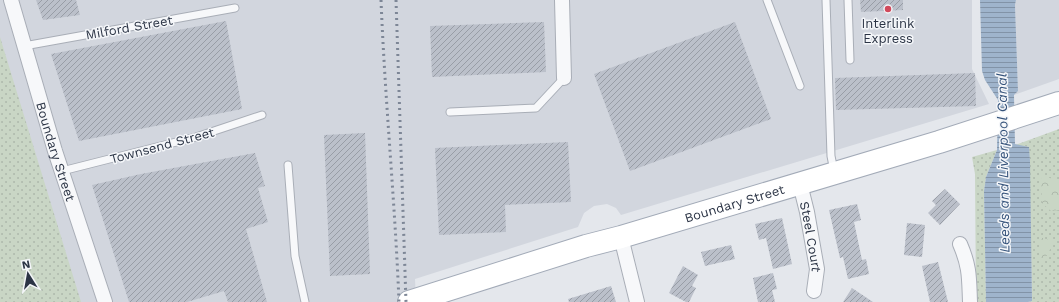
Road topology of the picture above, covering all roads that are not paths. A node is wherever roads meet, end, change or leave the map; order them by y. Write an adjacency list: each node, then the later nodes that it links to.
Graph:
1 (11, 0): 7 (street, Boundary Street)
2 (562, 0): 9 (street)
3 (767, 0): 10 (lane)
4 (826, 0): 16 (lane)
5 (848, 0): 8 (lane)
6 (235, 8): 7 (lane, Milford Street)
7 (24, 46): 15 (street, Boundary Street)
8 (850, 60)
9 (564, 78): 12 (lane)
10 (800, 86)
11 (1059, 103): 16 (main road, Boundary Street)
12 (450, 112)
13 (262, 115): 15 (lane, Townsend Street)
14 (288, 165): 22 (lane)
15 (62, 171): 21 (street, Boundary Street)
16 (835, 173): 17 (main road, Boundary Street)
17 (800, 184): 18 (main road, Boundary Street); 20 (street, Steel Court)
18 (621, 237): 23 (main road, Boundary Street); 24 (street)
19 (960, 244): 25 (street)
20 (814, 291)
21 (105, 302)
22 (305, 302)
23 (409, 302)
24 (637, 302)
25 (970, 302)

